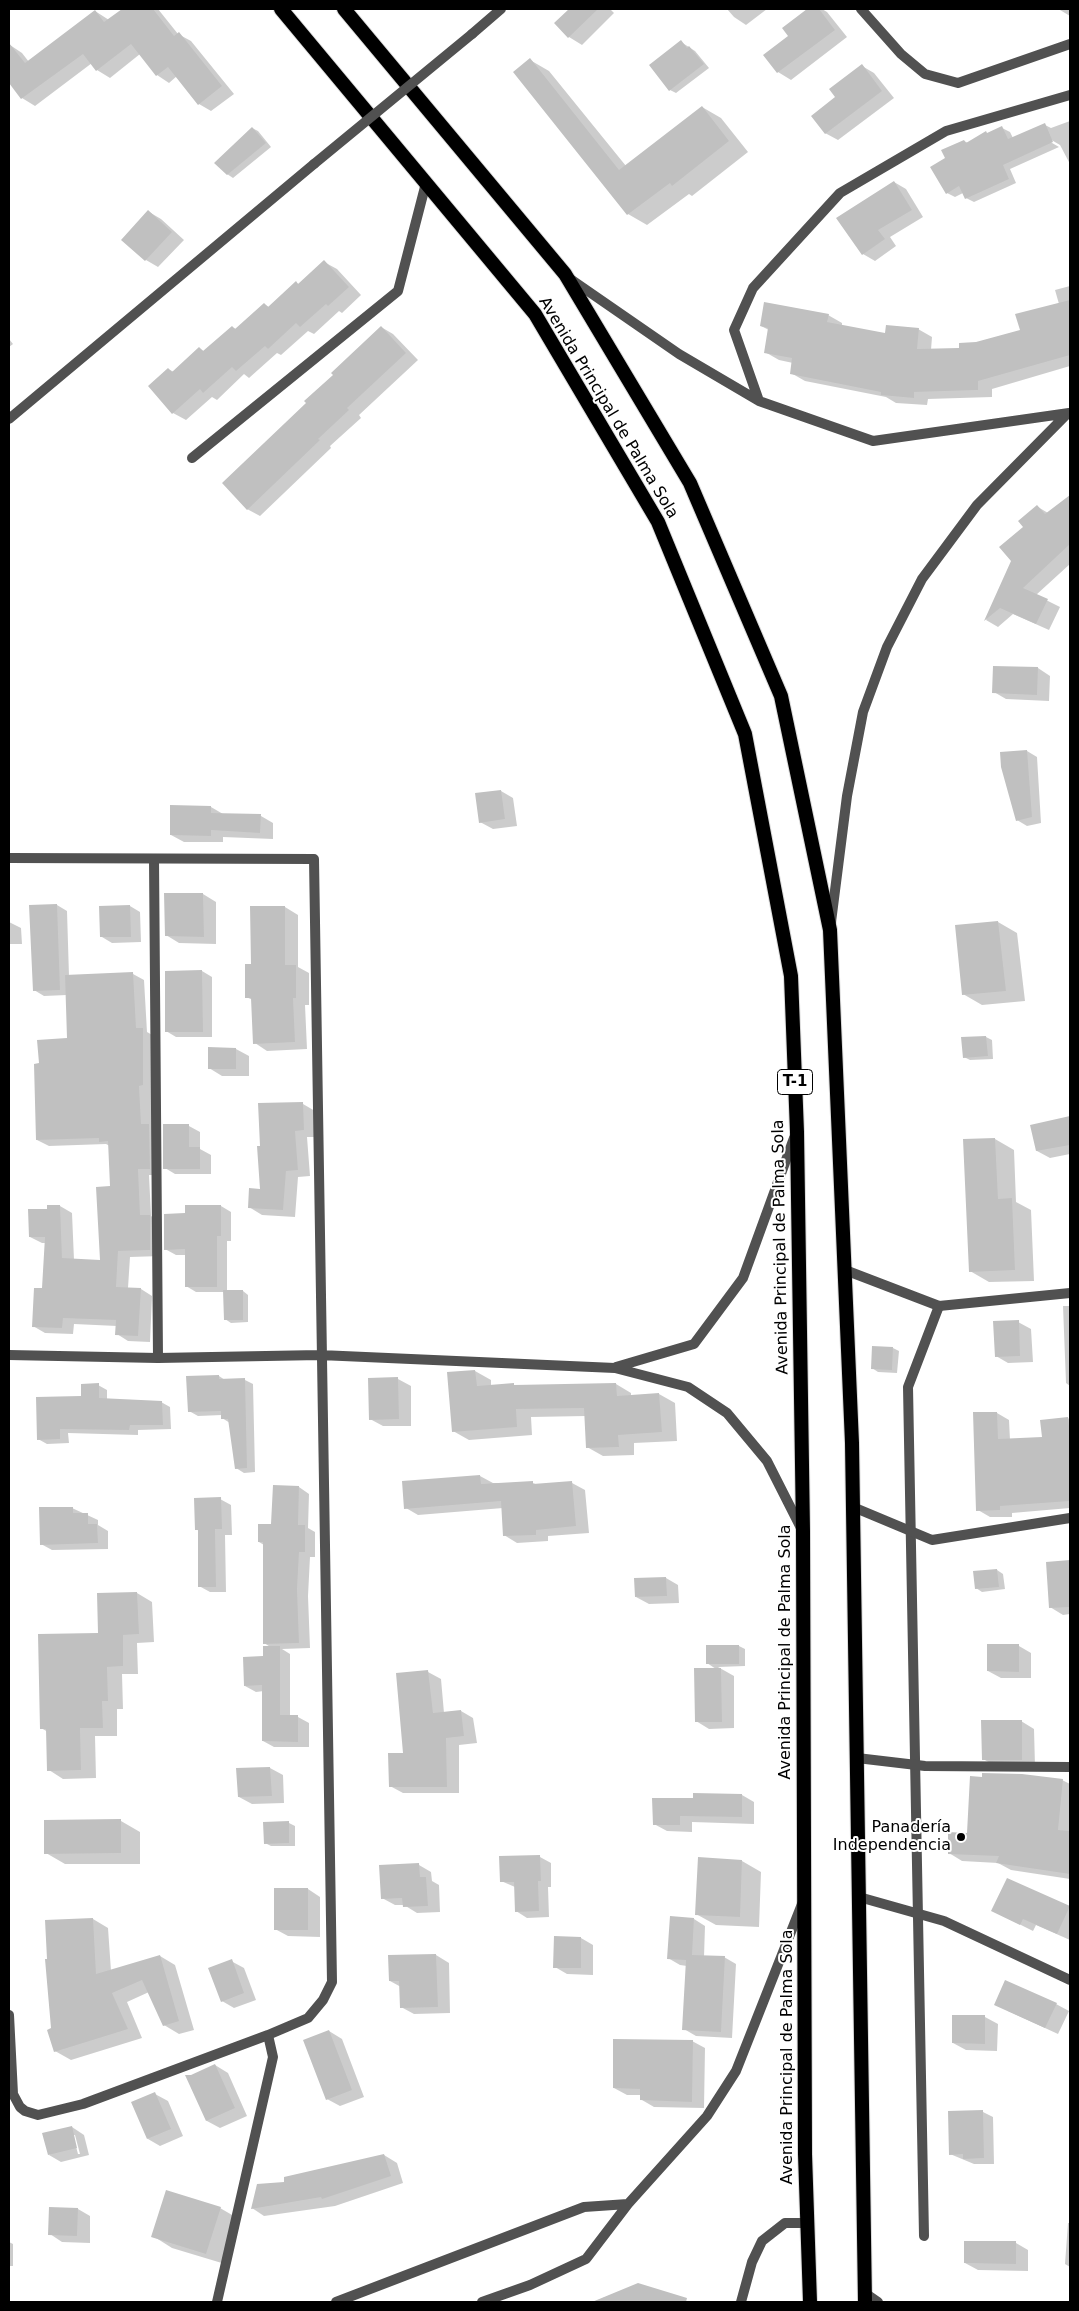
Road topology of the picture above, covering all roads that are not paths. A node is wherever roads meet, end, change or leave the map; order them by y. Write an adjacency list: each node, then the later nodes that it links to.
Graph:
1 (281, 9): 7 (highway, Avenida Principal de Palma Sola / T-1)
2 (344, 9): 8 (highway, Avenida Principal de Palma Sola / T-1)
3 (502, 9): 11 (street, bridge)
4 (861, 9): 5 (street)
5 (1070, 44)
6 (1070, 95): 9 (street)
7 (426, 183): 12 (street); 16 (highway, Avenida Principal de Palma Sola / T-1)
8 (565, 274): 9 (street); 15 (highway, Avenida Principal de Palma Sola / T-1)
9 (759, 401): 10 (street)
10 (1069, 414): 15 (street)
11 (9, 419)
12 (192, 458)
13 (9, 858): 14 (street)
14 (154, 859): 21 (street); 22 (street)
15 (830, 930): 17 (highway, Avenida Principal de Palma Sola / T-1)
16 (797, 1132): 23 (street); 26 (highway, Avenida Principal de Palma Sola / T-1)
17 (845, 1270): 19 (street); 24 (highway, Avenida Principal de Palma Sola / T-1)
18 (1070, 1293): 19 (street)
19 (939, 1306): 27 (street)
20 (9, 1355): 22 (street)
21 (320, 1356): 22 (street); 23 (street); 36 (street)
22 (158, 1358)
23 (615, 1368): 26 (street)
24 (853, 1507): 27 (street); 28 (highway, Avenida Principal de Palma Sola / T-1)
25 (1070, 1518): 27 (street)
26 (803, 1531): 32 (highway, Avenida Principal de Palma Sola / T-1)
27 (910, 1531): 29 (street)
28 (858, 1758): 29 (street); 31 (highway, Avenida Principal de Palma Sola / T-1)
29 (914, 1765): 30 (street); 33 (street)
30 (1070, 1768)
31 (859, 1897): 33 (street); 40 (highway, Avenida Principal de Palma Sola / T-1)
32 (804, 1899): 37 (street); 38 (highway, Avenida Principal de Palma Sola / T-1)
33 (916, 1913): 34 (street); 39 (street)
34 (1070, 1980)
35 (9, 2015): 36 (street)
36 (268, 2035): 41 (street)
37 (628, 2204): 42 (street); 43 (street)
38 (808, 2223): 44 (street); 45 (highway, Avenida Principal de Palma Sola / T-1)
39 (924, 2236)
40 (866, 2298): 46 (street)
41 (217, 2302)
42 (336, 2302)
43 (482, 2302)
44 (741, 2302)
45 (810, 2302)
46 (878, 2302)

